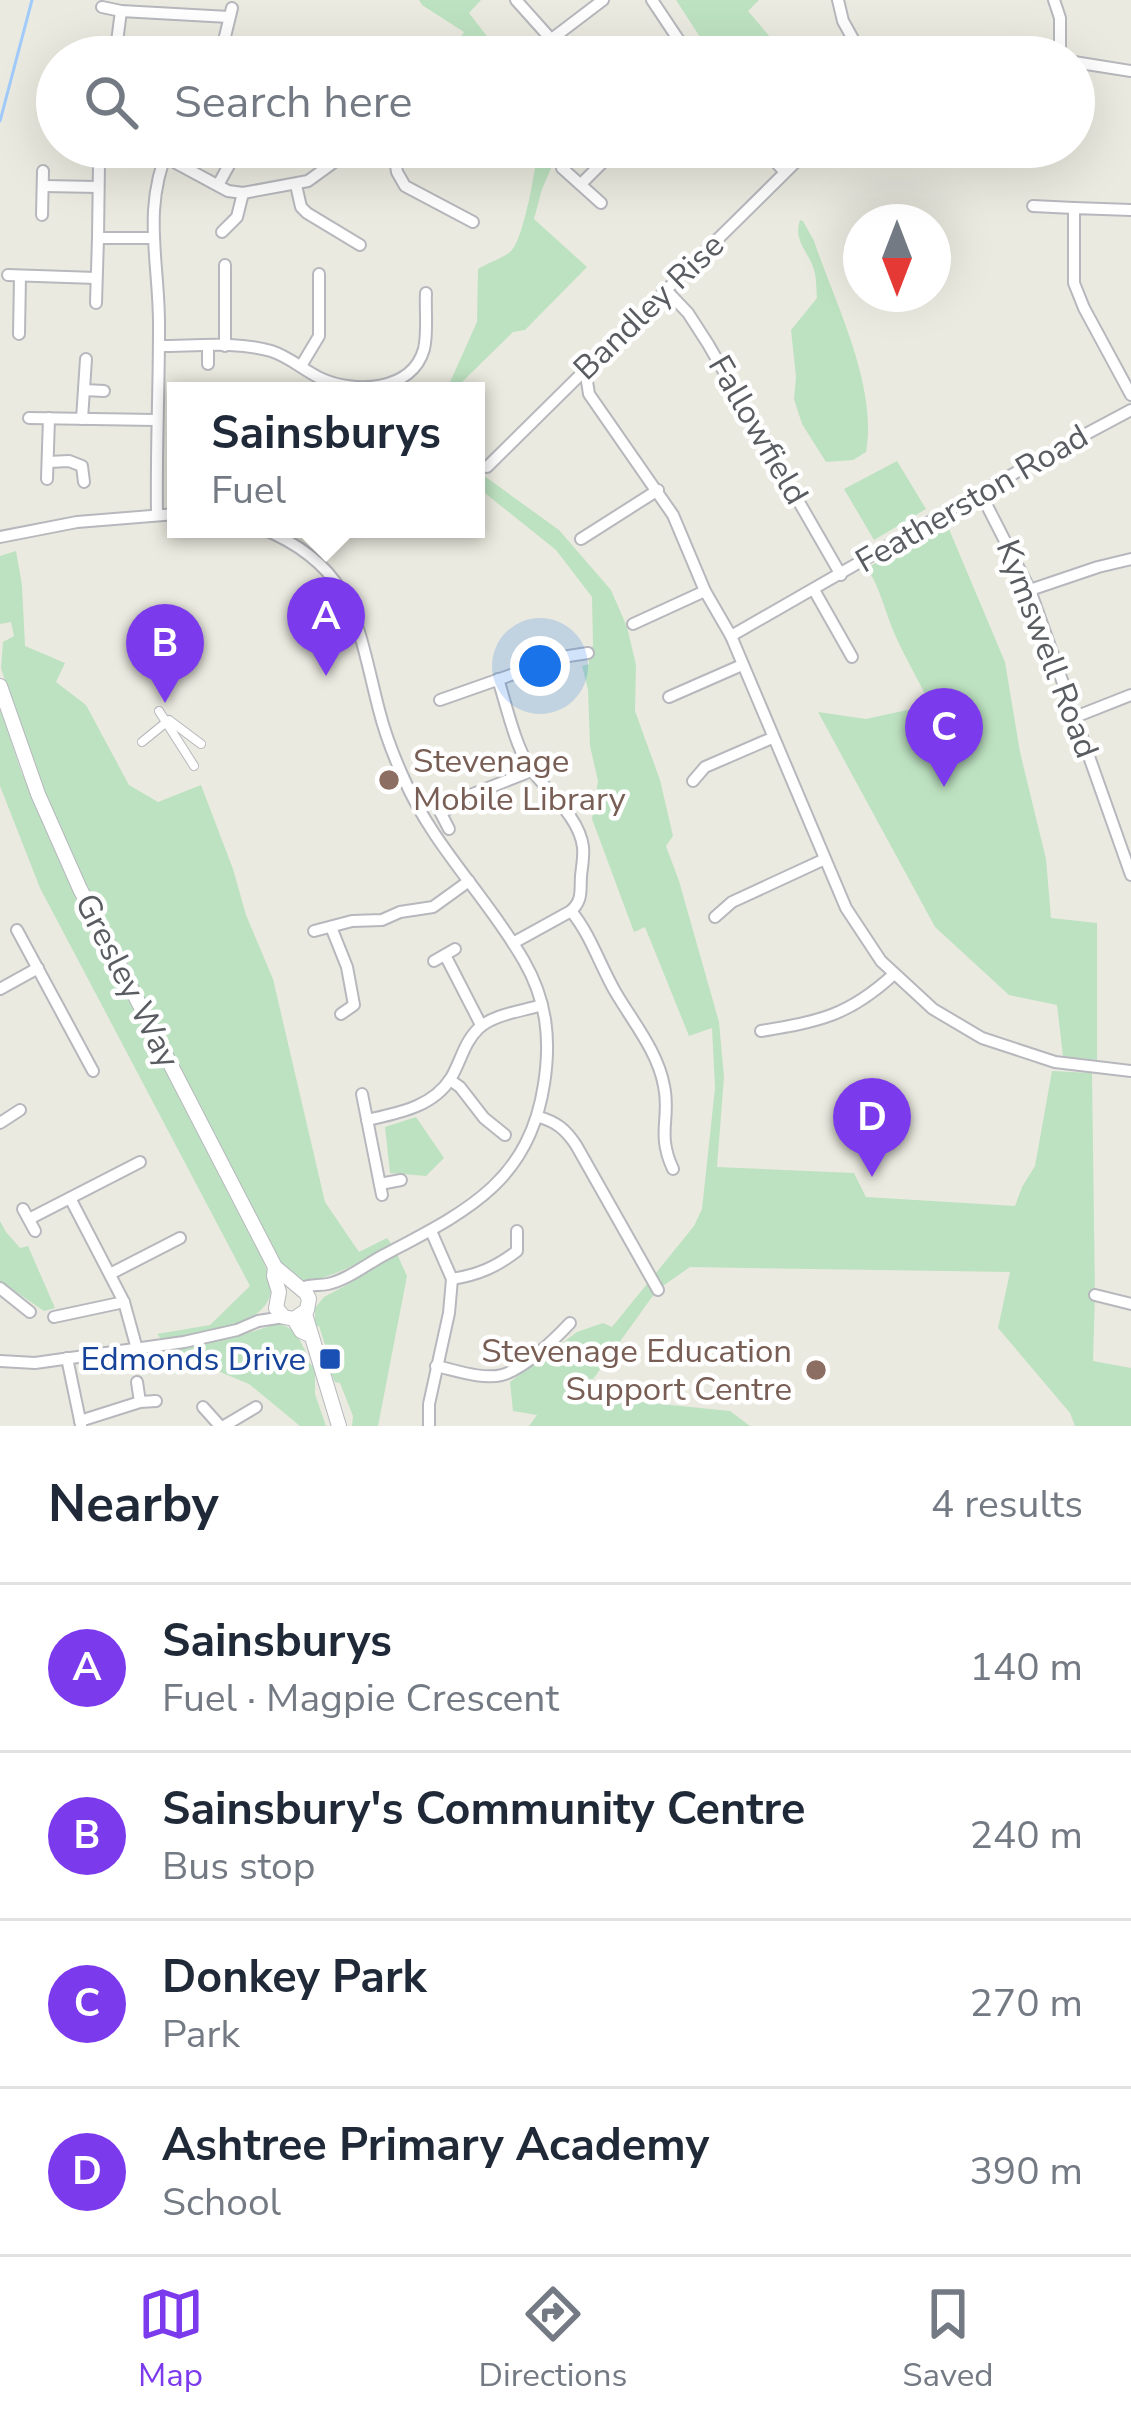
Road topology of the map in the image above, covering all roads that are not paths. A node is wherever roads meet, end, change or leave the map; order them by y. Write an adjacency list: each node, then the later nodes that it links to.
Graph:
1 (516, 0): 11 (street)
2 (603, 0): 12 (street)
3 (652, 0): 13 (street)
4 (838, 0): 14 (street)
5 (1054, 0): 15 (street)
6 (158, 6): 8 (street); 10 (street)
7 (102, 7): 8 (street)
8 (121, 11): 9 (street)
9 (118, 36)
10 (225, 36)
11 (551, 36)
12 (556, 36)
13 (676, 36)
14 (851, 36)
15 (1060, 36)
16 (1095, 65): 17 (street)
17 (1131, 70)
18 (99, 168): 34 (street)
19 (162, 168): 44 (street)
20 (192, 168): 31 (street)
21 (227, 168): 31 (street)
22 (327, 168): 32 (street)
23 (397, 168): 41 (street)
24 (562, 168): 30 (street)
25 (597, 168): 30 (street)
26 (781, 168): 29 (street)
27 (789, 168): 29 (street, Bandley Rise)
28 (44, 171): 33 (street)
29 (785, 172): 49 (street, Bandley Rise)
30 (582, 183): 36 (street)
31 (218, 185): 35 (street)
32 (296, 185): 35 (street); 45 (street)
33 (44, 186): 34 (street); 40 (street)
34 (98, 188): 43 (street)
35 (243, 193): 42 (street)
36 (601, 203)
37 (1033, 206): 38 (street)
38 (1074, 208): 39 (street); 66 (street)
39 (1131, 210)
40 (42, 215)
41 (473, 222)
42 (222, 232)
43 (98, 238): 44 (street); 48 (street)
44 (152, 238): 53 (street)
45 (360, 245)
46 (225, 265): 55 (street)
47 (319, 274): 58 (street)
48 (96, 278): 51 (street); 52 (street)
49 (667, 291): 59 (street, Bandley Rise); 84 (street, Fallowfield)
50 (426, 293): 61 (street)
51 (96, 303)
52 (19, 334)
53 (159, 346): 54 (street); 71 (street)
54 (208, 346): 55 (street); 57 (street)
55 (225, 346): 58 (street)
56 (86, 358): 63 (street)
57 (208, 364)
58 (301, 366): 60 (street)
59 (585, 369): 62 (street, Bandley Rise); 65 (street)
60 (332, 382)
61 (394, 382)
62 (566, 388): 65 (street); 73 (street, Bandley Rise)
63 (84, 390): 64 (street); 70 (street)
64 (104, 391)
65 (589, 394): 76 (street)
66 (1131, 395)
67 (1131, 410): 77 (street, Featherston Road)
68 (29, 418): 69 (street)
69 (49, 418): 70 (street); 72 (street)
70 (82, 419): 71 (street)
71 (156, 420): 78 (street)
72 (48, 462): 74 (street); 75 (street)
73 (487, 466)
74 (47, 479)
75 (83, 482)
76 (658, 490): 82 (street); 87 (street)
77 (981, 494): 84 (street, Featherston Road); 86 (street, Kymswell Road)
78 (158, 514): 79 (street); 80 (street)
79 (167, 514)
80 (0, 537)
81 (281, 538): 113 (street)
82 (581, 539)
83 (1131, 560): 86 (street)
84 (842, 575): 85 (street, Featherston Road)
85 (814, 590): 89 (street, Featherston Road); 91 (street)
86 (1030, 590): 99 (street, Kymswell Road)
87 (705, 591): 88 (street); 89 (street)
88 (632, 625)
89 (731, 636): 92 (street)
90 (588, 653): 93 (street)
91 (852, 657)
92 (742, 665): 96 (street); 101 (street)
93 (498, 679): 97 (street); 105 (street)
94 (0, 686): 152 (street, Gresley Way)
95 (1131, 694): 99 (street)
96 (669, 697)
97 (440, 700)
98 (159, 711): 100 (street)
99 (1075, 717): 110 (street, Kymswell Road)
100 (166, 723): 102 (street); 103 (street); 104 (street)
101 (772, 738): 106 (street); 111 (street)
102 (142, 742)
103 (201, 744)
104 (194, 766)
105 (532, 771): 108 (street); 114 (street)
106 (693, 781)
107 (434, 800): 108 (street)
108 (441, 813): 109 (street)
109 (449, 829)
110 (1125, 837): 112 (street, Kymswell Road)
111 (825, 859): 115 (street); 122 (street)
112 (1131, 875)
113 (469, 881): 116 (street); 119 (street)
114 (571, 910): 119 (street); 124 (street)
115 (715, 917)
116 (331, 927): 117 (street); 125 (street)
117 (314, 931)
118 (18, 939): 121 (street)
119 (513, 943): 126 (street)
120 (444, 955): 130 (street)
121 (38, 968): 123 (street); 132 (street)
122 (893, 975): 131 (street); 133 (street)
123 (0, 989)
124 (618, 997): 127 (street); 142 (street)
125 (354, 1005): 128 (street); 129 (street)
126 (542, 1005): 130 (street); 137 (street)
127 (604, 1006)
128 (369, 1010)
129 (341, 1015)
130 (482, 1025): 134 (street)
131 (761, 1031)
132 (86, 1067)
133 (1131, 1071)
134 (450, 1080): 138 (street); 140 (street)
135 (362, 1094): 138 (street)
136 (20, 1110): 139 (street)
137 (539, 1118): 146 (street); 153 (street)
138 (367, 1120): 143 (street)
139 (6, 1124)
140 (505, 1135)
141 (131, 1163): 144 (street)
142 (665, 1163)
143 (401, 1180)
144 (70, 1198): 145 (street); 154 (street)
145 (29, 1220)
146 (431, 1231): 155 (street); 156 (street)
147 (517, 1231): 149 (street)
148 (180, 1238): 154 (street)
149 (517, 1250): 151 (street); 155 (street)
150 (660, 1262): 153 (street)
151 (529, 1263)
152 (274, 1267): 157 (street, Gresley Way); 161 (street, Gresley Way)
153 (646, 1270): 159 (street)
154 (110, 1274): 162 (street)
155 (452, 1279): 174 (street)
156 (326, 1285): 157 (street); 165 (street)
157 (298, 1287): 161 (street); 165 (street, Gresley Way)
158 (0, 1288): 164 (street)
159 (658, 1290)
160 (1096, 1295): 163 (street)
161 (277, 1296): 165 (street, Gresley Way); 167 (street)
162 (124, 1302): 166 (street); 171 (street)
163 (1131, 1304)
164 (30, 1312)
165 (298, 1314): 167 (street); 182 (street, Gresley Way)
166 (54, 1317)
167 (259, 1321): 171 (street)
168 (570, 1323): 169 (street)
169 (560, 1334): 170 (street); 174 (street)
170 (570, 1345)
171 (137, 1349): 172 (street)
172 (67, 1358): 173 (street); 180 (street)
173 (0, 1361)
174 (436, 1366): 183 (street)
175 (137, 1382): 177 (street)
176 (156, 1401): 177 (street)
177 (140, 1402): 180 (street)
178 (203, 1407): 181 (street)
179 (256, 1407): 181 (street)
180 (81, 1423)
181 (222, 1426)
182 (339, 1426)
183 (429, 1426)

